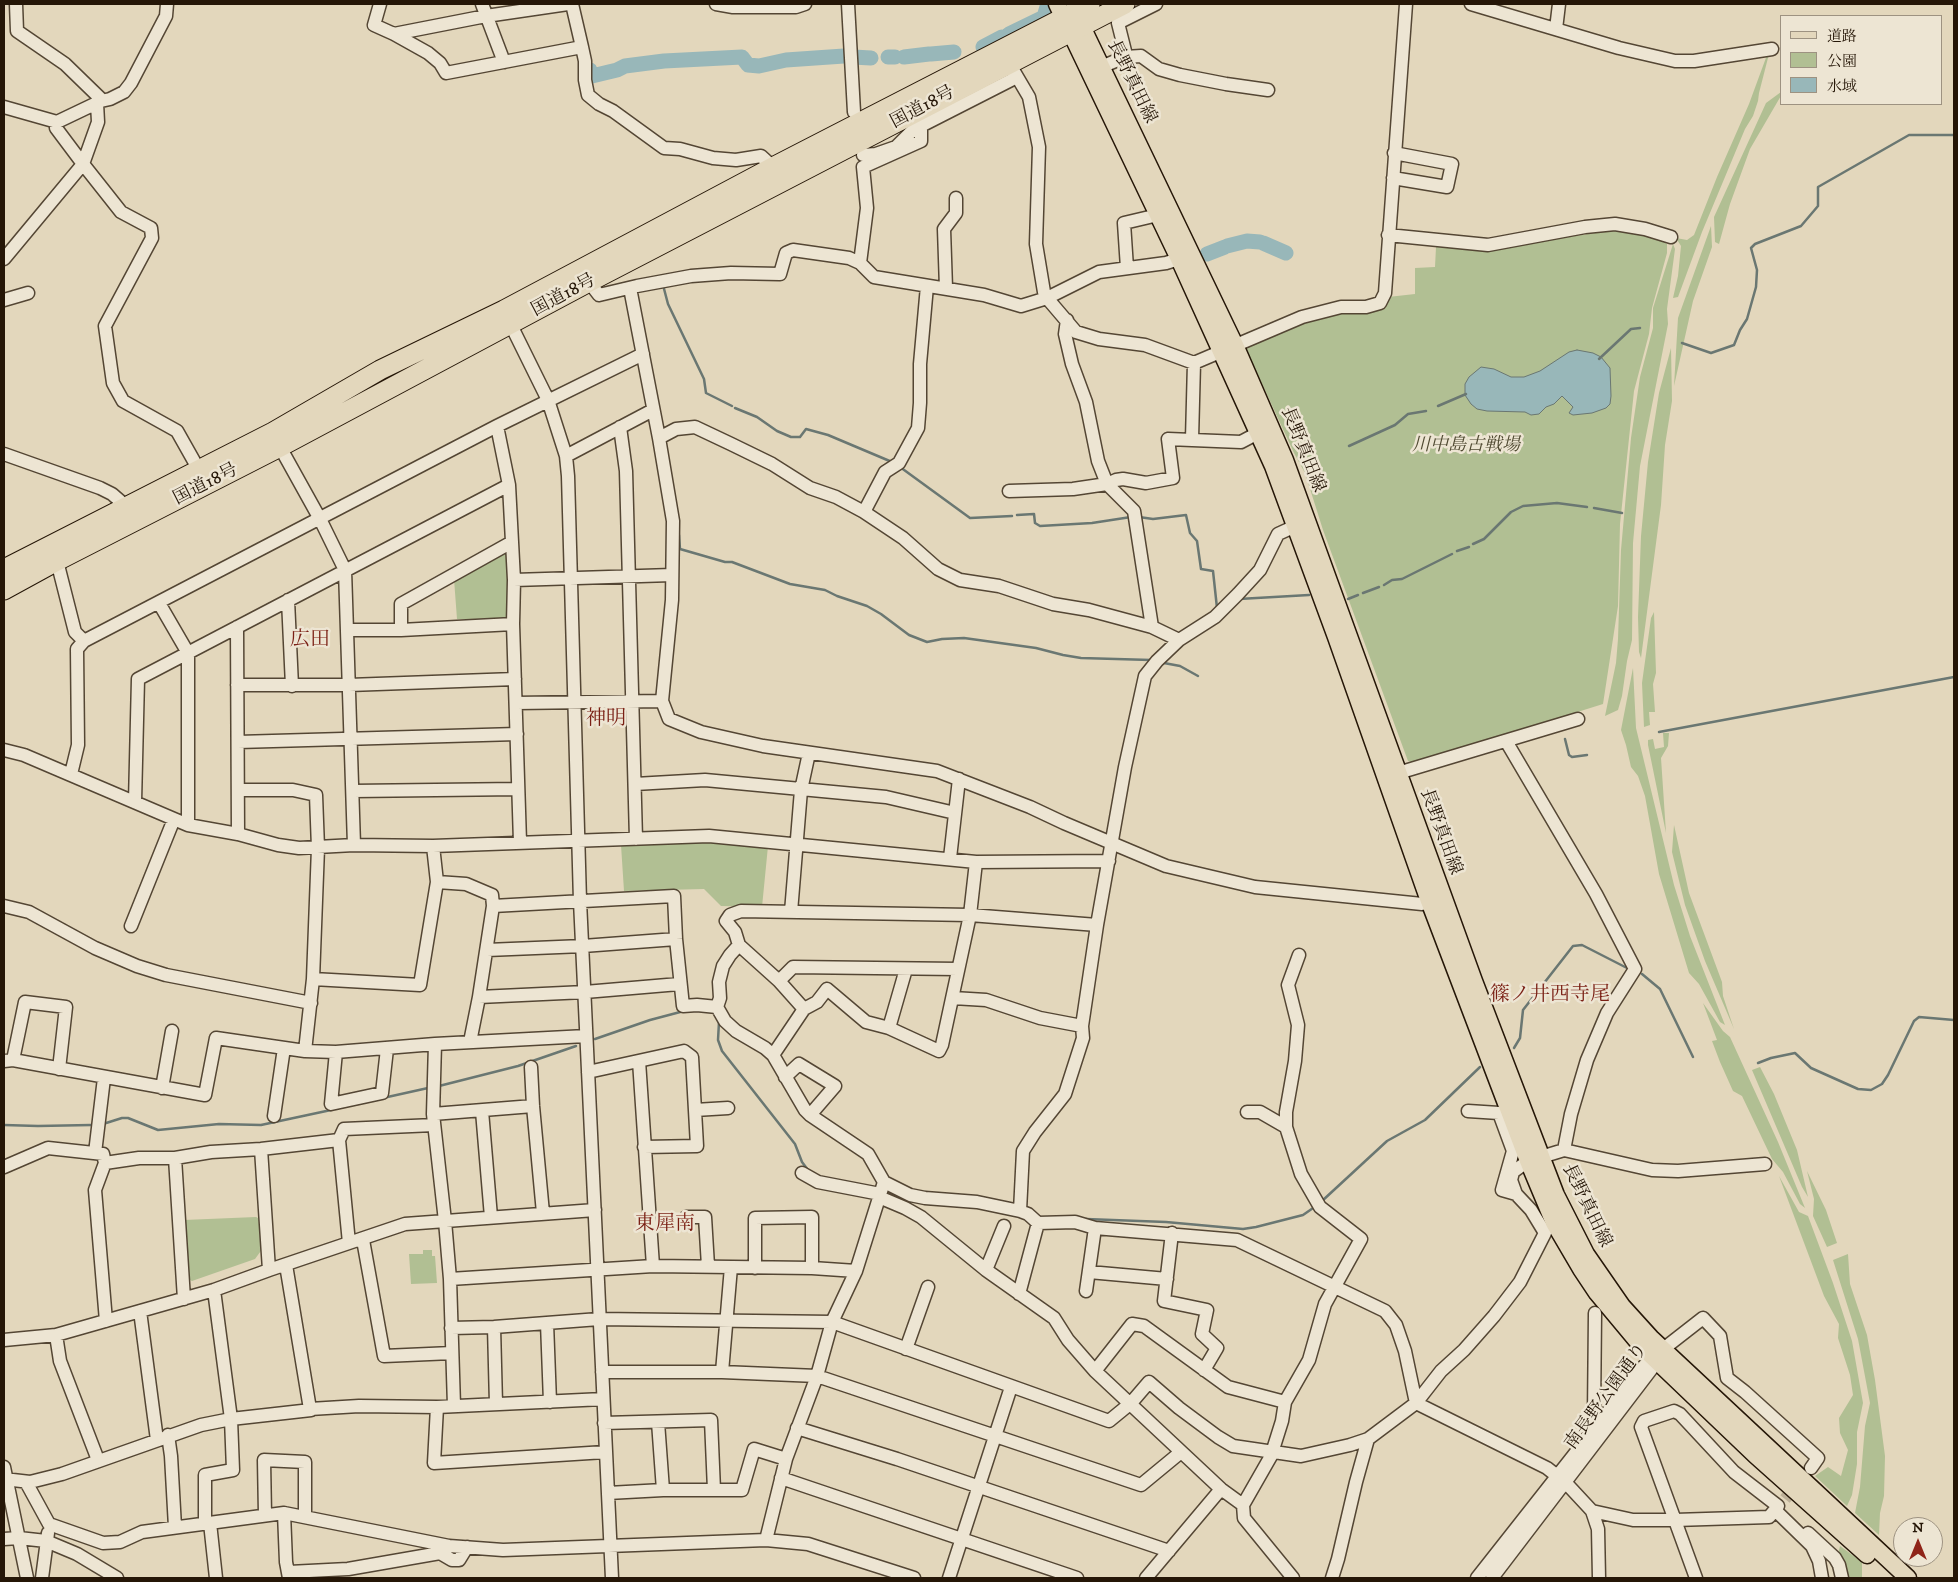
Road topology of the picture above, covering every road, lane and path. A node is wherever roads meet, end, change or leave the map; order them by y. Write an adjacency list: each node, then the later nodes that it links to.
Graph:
1 (16, 4): 24 (street)
2 (167, 4): 24 (street)
3 (380, 4): 16 (street)
4 (570, 4): 13 (street); 17 (street)
5 (716, 4): 6 (street)
6 (805, 4)
7 (848, 4): 26 (street)
8 (1125, 4): 14 (highway, 国道18号)
9 (1156, 4): 19 (street)
10 (1406, 4): 29 (street)
11 (1471, 4): 15 (street)
12 (1560, 4): 15 (street)
13 (484, 10): 16 (street); 20 (street)
14 (1073, 14): 21 (main road, 長野真田線); 22 (highway, 国道18号); 32 (highway, 国道18号); 35 (main road, 長野真田線)
15 (1556, 29): 18 (street)
16 (394, 34): 20 (street)
17 (582, 47): 20 (street); 32 (street)
18 (1772, 49)
19 (1125, 57): 21 (street); 23 (street)
20 (504, 62)
21 (1101, 67): 51 (main road, 長野真田線)
22 (1013, 70): 28 (street); 42 (highway, 国道18号); 47 (street)
23 (1268, 90)
24 (99, 102): 27 (street); 31 (street)
25 (4, 106): 27 (street)
26 (854, 112)
27 (56, 122): 31 (street)
28 (921, 127): 30 (street); 40 (street)
29 (1394, 153): 33 (street); 33 (street)
30 (864, 155)
31 (83, 164): 38 (street); 64 (street)
32 (773, 167): 49 (highway, 国道18号)
33 (1393, 178): 36 (street)
34 (956, 198): 45 (street)
35 (1158, 215): 39 (main road, 長野真田線); 41 (street)
36 (1388, 235): 37 (street); 51 (street)
37 (1671, 237)
38 (4, 259)
39 (1179, 259): 41 (street); 51 (main road, 長野真田線)
40 (860, 263): 43 (street); 44 (street)
41 (1127, 268): 47 (street)
42 (589, 282): 44 (street); 49 (highway, 国道18号)
43 (927, 286): 45 (street); 69 (street)
44 (630, 288): 52 (street)
45 (946, 288): 47 (street)
46 (28, 293): 48 (street)
47 (1048, 298): 50 (street)
48 (4, 300)
49 (507, 317): 54 (street); 61 (highway, 国道18号); 64 (highway, 国道18号)
50 (1067, 320): 53 (street); 65 (street)
51 (1228, 348): 53 (street); 58 (main road, 長野真田線); 71 (main road, 長野真田線)
52 (643, 354): 54 (street); 55 (street)
53 (1194, 363): 60 (street)
54 (548, 400): 56 (street); 63 (street)
55 (654, 410): 57 (street); 59 (street)
56 (497, 426): 66 (street); 70 (street)
57 (620, 426): 63 (street); 77 (street)
58 (1258, 433): 60 (street); 71 (main road, 長野真田線)
59 (659, 438): 69 (street); 76 (street)
60 (1192, 439): 65 (street)
61 (280, 448): 70 (street); 73 (highway, 国道18号)
62 (4, 454): 68 (street)
63 (566, 456): 78 (street)
64 (199, 470): 68 (highway, 国道18号)
65 (1107, 484): 67 (street); 84 (street)
66 (509, 485): 72 (street); 75 (street)
67 (1009, 491)
68 (127, 507): 74 (highway, 国道18号)
69 (864, 512): 84 (street)
70 (320, 519): 75 (street); 82 (street)
71 (1302, 523): 88 (street); 106 (main road, 長野真田線); 131 (main road, 長野真田線)
72 (512, 542): 79 (street); 87 (street)
73 (57, 561): 80 (highway, 国道18号); 89 (street)
74 (4, 569)
75 (345, 570): 81 (street); 86 (street)
76 (672, 575): 77 (street); 96 (street)
77 (629, 577): 78 (street); 95 (street)
78 (571, 578): 79 (street); 97 (street)
79 (514, 580): 83 (street)
80 (4, 590)
81 (288, 600): 85 (street); 94 (street)
82 (159, 603): 89 (street); 90 (street)
83 (513, 624): 87 (street); 91 (street)
84 (1152, 626): 88 (street)
85 (237, 627): 90 (street); 92 (street)
86 (347, 630): 87 (street); 93 (street)
87 (401, 630)
88 (1180, 640): 122 (street)
89 (84, 641): 107 (street)
90 (188, 653): 114 (street); 117 (street)
91 (515, 679): 93 (street); 98 (street)
92 (237, 685): 94 (street); 103 (street)
93 (349, 685): 94 (street); 101 (street)
94 (292, 686)
95 (633, 701): 96 (street); 97 (street); 109 (street)
96 (662, 701): 105 (street)
97 (574, 702): 98 (street); 120 (street)
98 (516, 703): 100 (street)
99 (1578, 719): 102 (street)
100 (517, 734): 101 (street); 110 (street)
101 (350, 739): 103 (street); 113 (street)
102 (1506, 741): 106 (street); 188 (street)
103 (238, 742): 111 (street)
104 (4, 750): 107 (street)
105 (809, 753): 108 (street); 112 (street)
106 (1398, 773): 131 (main road, 長野真田線)
107 (70, 774): 114 (street)
108 (959, 779): 115 (street); 122 (street)
109 (635, 784): 112 (street); 119 (street)
110 (518, 789): 113 (street); 121 (street)
111 (239, 790): 118 (street); 126 (street)
112 (801, 790): 115 (street); 124 (street)
113 (352, 791): 123 (street)
114 (134, 802): 116 (street)
115 (955, 812): 127 (street)
116 (174, 819): 117 (street); 138 (street)
117 (188, 825): 118 (street)
118 (238, 834): 126 (street)
119 (636, 840): 120 (street); 124 (street)
120 (578, 841): 121 (street); 132 (street)
121 (520, 842): 125 (street)
122 (1112, 843): 128 (street); 131 (street)
123 (354, 845): 125 (street); 126 (street)
124 (796, 845): 127 (street); 135 (street)
125 (433, 846): 130 (street)
126 (318, 848): 146 (street)
127 (950, 858): 129 (street)
128 (1109, 861): 129 (street); 137 (street)
129 (976, 862): 136 (street)
130 (437, 882): 134 (street); 146 (street)
131 (1436, 899): 179 (main road, 長野真田線); 190 (main road, 長野真田線)
132 (580, 901): 134 (street); 139 (street); 141 (street)
133 (4, 906): 152 (street)
134 (493, 906): 142 (street)
135 (791, 912): 136 (street); 140 (street)
136 (970, 914): 137 (street); 145 (street)
137 (1097, 925): 155 (street)
138 (131, 926)
139 (676, 939): 141 (street); 148 (street)
140 (739, 945): 147 (street); 153 (street)
141 (583, 946): 142 (street); 149 (street)
142 (487, 950): 150 (street)
143 (1299, 955): 184 (street)
144 (906, 969): 145 (street); 147 (street); 156 (street)
145 (958, 969): 151 (street)
146 (313, 979): 152 (street)
147 (779, 981): 154 (street)
148 (679, 984): 149 (street); 153 (street)
149 (585, 992): 150 (street); 158 (street)
150 (479, 998): 159 (street)
151 (953, 998): 155 (street); 156 (street)
152 (311, 1003): 163 (street)
153 (717, 1007): 165 (street)
154 (804, 1008): 156 (street); 165 (street)
155 (1082, 1026): 199 (street)
156 (889, 1028)
157 (172, 1032): 173 (street)
158 (586, 1036): 159 (street); 170 (street)
159 (470, 1042): 160 (street)
160 (435, 1044): 162 (street); 183 (street)
161 (284, 1048): 163 (street); 173 (street); 182 (street)
162 (386, 1048): 164 (street); 164 (street)
163 (305, 1051): 164 (street)
164 (336, 1052)
165 (773, 1055): 171 (street)
166 (8, 1061): 169 (street); 169 (street)
167 (639, 1061): 170 (street); 176 (street); 186 (street)
168 (531, 1067): 174 (street)
169 (59, 1069): 172 (street)
170 (588, 1072): 198 (street)
171 (785, 1077): 181 (street); 181 (street)
172 (104, 1078): 173 (street); 189 (street)
173 (162, 1088)
174 (533, 1106): 177 (street); 200 (street)
175 (728, 1108): 176 (street)
176 (695, 1110): 186 (street)
177 (482, 1111): 183 (street); 201 (street)
178 (1468, 1111): 179 (street)
179 (1503, 1111): 190 (main road, 長野真田線)
180 (1247, 1112): 184 (street)
181 (810, 1115): 196 (street)
182 (274, 1116)
183 (434, 1119): 185 (street); 203 (street)
184 (1286, 1127): 224 (street)
185 (339, 1140): 187 (street); 209 (street)
186 (644, 1147): 211 (street)
187 (261, 1149): 191 (street); 217 (street)
188 (1564, 1150): 190 (street); 193 (street)
189 (95, 1153): 192 (street); 194 (street)
190 (1526, 1154): 242 (main road, 長野真田線); 253 (street)
191 (175, 1158): 192 (street); 228 (street)
192 (105, 1163): 233 (street)
193 (1766, 1164)
194 (4, 1167)
195 (802, 1173): 197 (street)
196 (884, 1182): 197 (street); 199 (street)
197 (879, 1197): 218 (street); 219 (street)
198 (595, 1210): 200 (street); 216 (street)
199 (1020, 1211): 204 (street)
200 (543, 1213): 201 (street)
201 (491, 1217): 203 (street)
202 (686, 1217): 212 (street)
203 (445, 1221): 208 (street); 222 (street)
204 (1038, 1224): 206 (street); 227 (street)
205 (1004, 1226): 218 (street)
206 (1095, 1228): 207 (street); 220 (street)
207 (1172, 1233): 221 (street); 224 (street)
208 (363, 1240): 209 (street); 241 (street)
209 (349, 1243): 210 (street)
210 (286, 1265): 217 (street); 257 (street)
211 (653, 1266): 212 (street); 216 (street)
212 (708, 1266): 213 (street)
213 (731, 1267): 214 (street); 232 (street)
214 (755, 1268): 215 (street); 215 (street)
215 (812, 1268): 219 (street)
216 (596, 1269): 222 (street); 231 (street)
217 (269, 1270): 225 (street)
218 (986, 1270): 227 (street)
219 (856, 1271): 234 (street)
220 (1089, 1272): 221 (street); 226 (street)
221 (1167, 1278): 244 (street)
222 (450, 1279): 237 (street)
223 (928, 1287): 240 (street)
224 (1336, 1287): 251 (street); 253 (street)
225 (214, 1290): 228 (street); 258 (street)
226 (1085, 1292)
227 (1019, 1294): 243 (street)
228 (184, 1299): 229 (street)
229 (140, 1311): 233 (street); 264 (street)
230 (1596, 1312): 261 (street)
231 (599, 1319): 232 (street); 235 (street); 245 (street)
232 (728, 1320): 234 (street); 246 (street)
233 (106, 1321): 238 (street)
234 (832, 1322): 240 (street); 247 (street)
235 (547, 1323): 236 (street); 250 (street)
236 (494, 1327): 237 (street); 254 (street)
237 (451, 1328): 241 (street)
238 (56, 1335): 239 (street); 270 (street)
239 (4, 1340)
240 (906, 1349): 248 (street)
241 (452, 1353): 255 (street)
242 (1658, 1356): 261 (street, 南長野公園通り); 271 (street); 274 (street, 南長野公園通り); 299 (main road, 長野真田線)
243 (1096, 1370): 244 (street); 252 (street)
244 (1204, 1370): 251 (street)
245 (602, 1372): 246 (street); 249 (street)
246 (722, 1372): 247 (street)
247 (817, 1376): 262 (street); 263 (street)
248 (1012, 1387): 252 (street); 263 (street)
249 (603, 1399): 250 (street); 260 (street)
250 (550, 1402): 254 (street)
251 (1284, 1402): 268 (street)
252 (1130, 1403): 267 (street); 268 (street)
253 (1416, 1403): 265 (street); 274 (street)
254 (496, 1404): 255 (street)
255 (454, 1406): 256 (street)
256 (436, 1407): 257 (street); 266 (street)
257 (310, 1409): 258 (street)
258 (231, 1420): 264 (street); 288 (street)
259 (658, 1422): 260 (street); 278 (street); 279 (street)
260 (604, 1423): 266 (street)
261 (1597, 1425): 274 (street, 南長野公園通り)
262 (797, 1428): 269 (street); 276 (street)
263 (995, 1436): 267 (street); 276 (street)
264 (162, 1438): 270 (street); 290 (street)
265 (1368, 1439): 268 (street); 312 (street)
266 (606, 1452): 280 (street)
267 (1181, 1452): 277 (street)
268 (1272, 1452): 281 (street)
269 (786, 1459): 273 (street); 279 (street)
270 (98, 1460): 275 (street)
271 (1811, 1468)
272 (5, 1475): 275 (street); 291 (street)
273 (780, 1478): 293 (street); 294 (street)
274 (1561, 1479): 283 (street); 313 (street, 南長野公園通り); 314 (street, 南長野公園通り)
275 (26, 1482): 289 (street)
276 (979, 1488): 293 (street); 298 (street)
277 (1221, 1489): 281 (street); 298 (street)
278 (663, 1490): 279 (street); 280 (street)
279 (714, 1490)
280 (608, 1493): 296 (street)
281 (1243, 1505): 311 (street)
282 (1779, 1505): 287 (street); 287 (street); 317 (street); 318 (street)
283 (1592, 1511): 287 (street); 315 (street)
284 (284, 1513): 285 (street); 286 (street); 301 (street)
285 (265, 1515): 286 (street); 288 (street)
286 (305, 1517): 297 (street)
287 (1675, 1520): 316 (street)
288 (208, 1523): 290 (street); 305 (street)
289 (49, 1524): 290 (street); 295 (street)
290 (175, 1527)
291 (19, 1538): 292 (street); 295 (street); 302 (street)
292 (4, 1539)
293 (962, 1539): 308 (street); 309 (street)
294 (766, 1540): 296 (street); 307 (street)
295 (46, 1541): 303 (street); 304 (street)
296 (610, 1545): 297 (street); 306 (street)
297 (467, 1547): 300 (street)
298 (1169, 1551): 310 (street)
299 (1872, 1552): 319 (main road, 長野真田線); 320 (main road, 長野真田線)
300 (370, 1572): 301 (street)
301 (289, 1575)
302 (27, 1578)
303 (42, 1578)
304 (117, 1578)
305 (216, 1578)
306 (612, 1578)
307 (914, 1578)
308 (949, 1578)
309 (1077, 1578)
310 (1146, 1578)
311 (1293, 1578)
312 (1332, 1578)
313 (1477, 1578)
314 (1492, 1578)
315 (1600, 1578)
316 (1696, 1578)
317 (1822, 1578)
318 (1842, 1578)
319 (1892, 1578)
320 (1908, 1578)

